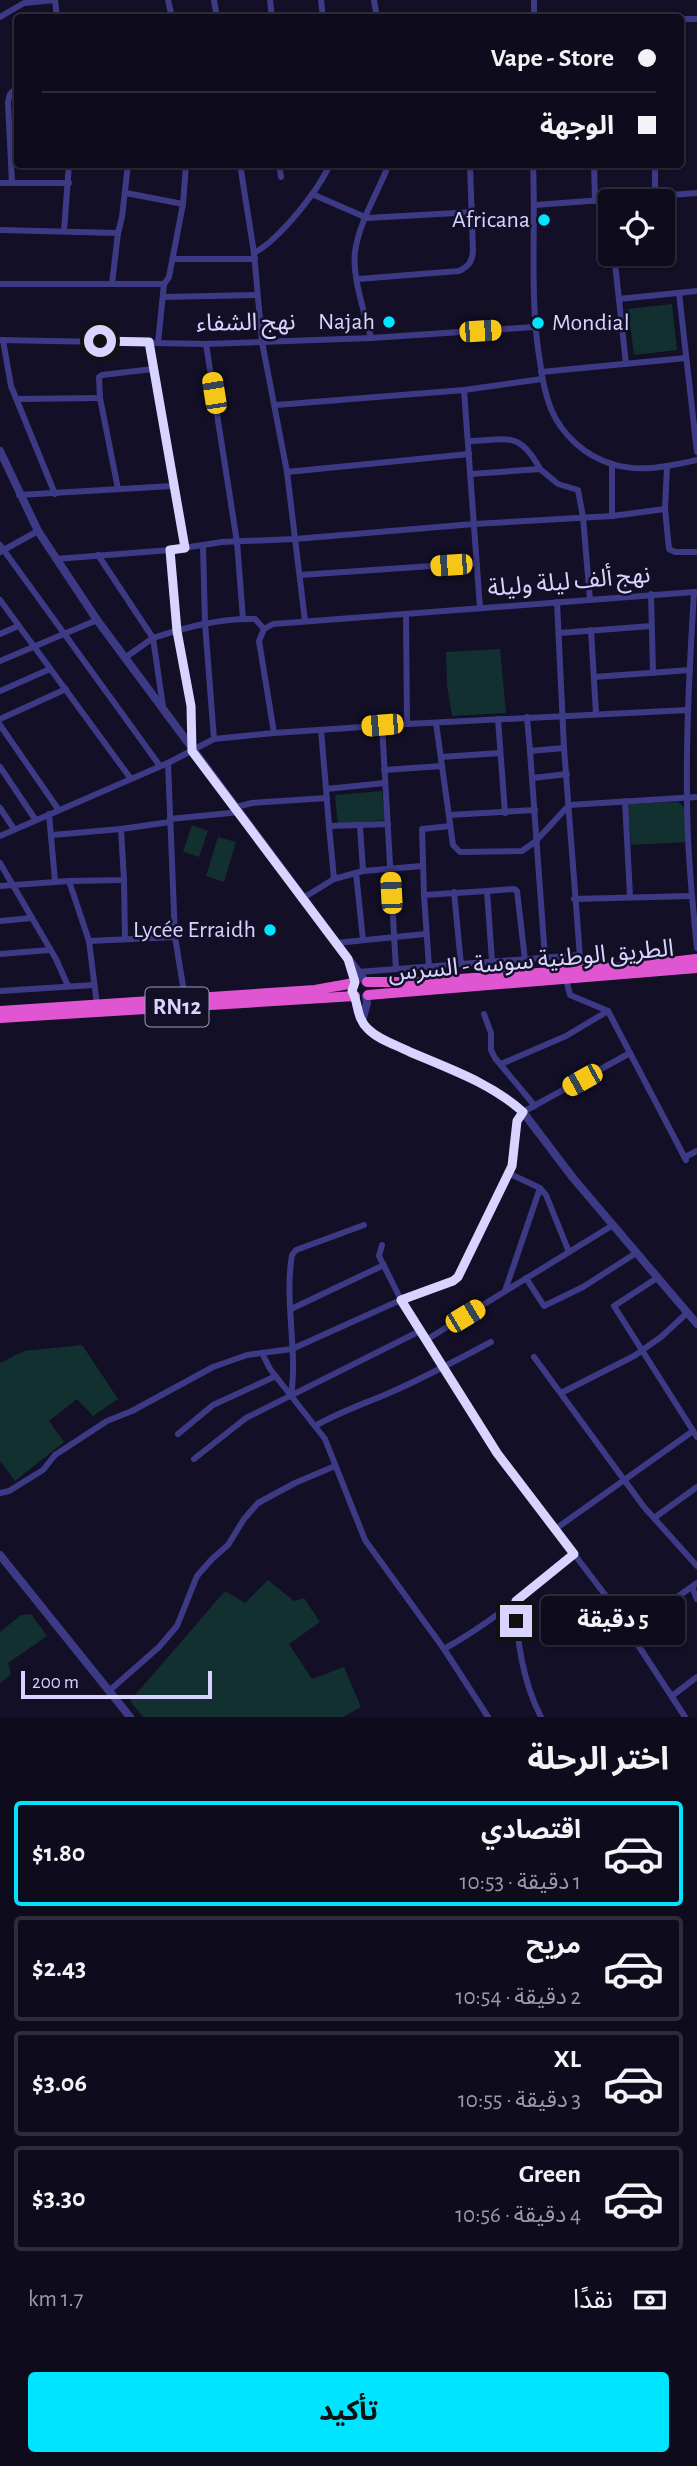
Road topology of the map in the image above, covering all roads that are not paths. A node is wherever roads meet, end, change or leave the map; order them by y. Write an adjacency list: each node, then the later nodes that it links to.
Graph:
1 (55, 0): 2 (street)
2 (0, 18)
3 (14, 90): 17 (street)
4 (69, 168): 18 (street)
5 (128, 168): 20 (street)
6 (186, 168): 26 (street)
7 (241, 168): 33 (street)
8 (280, 168): 15 (street)
9 (328, 168): 22 (street)
10 (387, 168): 29 (street)
11 (469, 168): 28 (street)
12 (533, 168): 27 (street)
13 (594, 168): 24 (street)
14 (655, 168): 19 (street)
15 (281, 177)
16 (0, 183): 17 (street)
17 (12, 183): 18 (street)
18 (69, 183): 31 (street)
19 (655, 189)
20 (126, 192): 26 (street); 32 (street)
21 (697, 193): 23 (street)
22 (312, 194): 29 (street); 33 (street)
23 (675, 195)
24 (595, 201): 25 (street); 27 (street)
25 (598, 201)
26 (183, 204): 34 (street)
27 (535, 205): 45 (street)
28 (474, 212): 29 (street); 36 (street)
29 (366, 218): 36 (street)
30 (0, 230): 31 (street)
31 (64, 231): 32 (street)
32 (118, 233): 38 (street)
33 (254, 256): 34 (street); 42 (street)
34 (173, 259): 39 (street)
35 (616, 266): 44 (street)
36 (358, 279): 46 (street)
37 (0, 284): 38 (street)
38 (112, 284): 39 (street)
39 (164, 284): 43 (street)
40 (697, 291): 41 (street)
41 (679, 293): 44 (street); 52 (street)
42 (257, 295): 43 (street); 49 (street)
43 (163, 297): 50 (street)
44 (620, 299): 53 (street)
45 (534, 327): 46 (street, نهج الشفاء); 55 (street)
46 (371, 338): 49 (street, نهج الشفاء)
47 (2, 340): 48 (street, نهج الشفاء); 58 (street)
48 (149, 342): 50 (street, نهج الشفاء); 54 (street)
49 (262, 342): 51 (street, نهج الشفاء); 59 (street)
50 (158, 343): 51 (street, نهج الشفاء)
51 (206, 344): 81 (street)
52 (686, 358): 53 (street); 62 (street)
53 (626, 364): 55 (street)
54 (153, 369): 57 (street); 71 (street)
55 (542, 376): 56 (street); 65 (street)
56 (464, 390): 59 (street); 60 (street)
57 (100, 398): 58 (street); 72 (street)
58 (17, 399): 73 (street)
59 (276, 405): 69 (street)
60 (468, 441): 63 (street); 68 (street)
61 (0, 451): 66 (street)
62 (697, 453)
63 (468, 454): 69 (street); 70 (street)
64 (697, 460): 67 (street)
65 (612, 464): 67 (street); 76 (street)
66 (3, 467): 74 (street)
67 (667, 467): 75 (street)
68 (540, 468): 70 (street); 77 (street)
69 (287, 472): 80 (street)
70 (471, 474): 78 (street)
71 (172, 486): 72 (street); 83 (street)
72 (118, 489): 73 (street)
73 (55, 494): 74 (street)
74 (19, 495): 79 (street)
75 (665, 509): 76 (street); 86 (street)
76 (612, 516): 77 (street)
77 (583, 517): 78 (street); 93 (street)
78 (474, 524): 80 (street); 89 (street)
79 (37, 531): 84 (street); 88 (street)
80 (295, 539): 81 (street); 90 (street)
81 (237, 542): 82 (street); 98 (street)
82 (203, 545): 83 (street); 101 (street)
83 (185, 548): 85 (street)
84 (1, 549): 109 (street)
85 (170, 550): 87 (street); 105 (street)
86 (697, 552)
87 (98, 555): 88 (street); 110 (street)
88 (56, 559): 99 (street)
89 (476, 563): 90 (street); 96 (street)
90 (300, 575): 100 (street)
91 (696, 592): 92 (street, نهج ألف ليلة وليلة); 115 (street)
92 (651, 594): 93 (street, نهج ألف ليلة وليلة); 103 (street)
93 (590, 600): 94 (street, نهج ألف ليلة وليلة)
94 (558, 602): 96 (street, نهج ألف ليلة وليلة); 107 (street)
95 (1, 605): 102 (street)
96 (480, 608): 97 (street, نهج ألف ليلة وليلة)
97 (406, 614): 100 (street, نهج ألف ليلة وليلة); 128 (street)
98 (243, 619): 101 (street); 104 (street)
99 (97, 620): 109 (street); 112 (street)
100 (305, 621): 104 (street, نهج ألف ليلة وليلة)
101 (205, 623): 105 (street); 133 (street)
102 (19, 626): 108 (street); 111 (street)
103 (651, 626): 106 (street); 116 (street)
104 (264, 629): 132 (street)
105 (177, 631): 110 (street); 135 (street)
106 (591, 631): 107 (street); 117 (street)
107 (560, 633): 123 (street)
108 (0, 634)
109 (65, 634): 111 (street); 139 (street)
110 (153, 638): 112 (street); 120 (street)
111 (33, 647): 113 (street); 114 (street)
112 (126, 657): 120 (street)
113 (0, 661)
114 (50, 669): 118 (street); 119 (street)
115 (690, 670): 116 (street); 121 (street)
116 (653, 673): 117 (street)
117 (594, 677): 122 (street)
118 (66, 689): 125 (street); 145 (street)
119 (0, 691)
120 (163, 707): 135 (street)
121 (688, 710): 122 (street); 150 (street)
122 (596, 714): 123 (street)
123 (564, 715): 124 (street); 134 (street)
124 (527, 717): 126 (street); 136 (street)
125 (0, 719)
126 (498, 719): 127 (street); 137 (street)
127 (436, 723): 128 (street); 138 (street)
128 (407, 724): 130 (street)
129 (0, 725): 154 (street)
130 (382, 725): 131 (street); 142 (street)
131 (321, 730): 132 (street); 147 (street)
132 (274, 733): 133 (street)
133 (214, 739): 135 (street)
134 (564, 748): 136 (street); 143 (street)
135 (192, 751): 139 (street); 155 (street)
136 (530, 751): 144 (street)
137 (500, 753): 138 (street); 157 (street)
138 (441, 757): 140 (street)
139 (164, 764): 145 (street); 161 (street)
140 (442, 766): 142 (street); 159 (street)
141 (0, 767): 160 (street)
142 (384, 770): 146 (street)
143 (567, 774): 144 (street); 152 (street)
144 (533, 778): 156 (street)
145 (131, 779): 154 (street)
146 (385, 783): 147 (street); 162 (street)
147 (326, 789): 149 (street)
148 (697, 797): 150 (street)
149 (327, 798): 155 (street); 163 (street)
150 (687, 798): 151 (street); 185 (street)
151 (625, 801): 152 (street); 184 (street)
152 (569, 804): 170 (street); 187 (street)
153 (0, 808): 166 (street)
154 (58, 809): 158 (street)
155 (238, 809): 161 (street); 186 (street)
156 (536, 810): 157 (street); 170 (street)
157 (505, 813): 159 (street)
158 (49, 814): 160 (street); 168 (street)
159 (449, 816): 165 (street)
160 (35, 819): 166 (street)
161 (170, 820): 167 (street); 191 (street)
162 (388, 824): 164 (street); 173 (street)
163 (329, 826): 164 (street); 175 (street)
164 (360, 826): 174 (street)
165 (450, 826): 170 (street); 172 (street)
166 (14, 829): 169 (street)
167 (121, 830): 168 (street); 176 (street)
168 (52, 835): 177 (street)
169 (0, 836)
170 (536, 841): 200 (street)
171 (0, 863): 179 (street)
172 (422, 866): 173 (street); 183 (street)
173 (390, 870): 174 (street); 192 (street)
174 (360, 872): 175 (street); 194 (street)
175 (334, 879): 186 (street)
176 (124, 880): 178 (street); 193 (street)
177 (55, 881): 178 (street); 179 (street)
178 (68, 881): 195 (street)
179 (13, 885): 180 (street); 188 (street)
180 (0, 886)
181 (487, 891): 182 (street); 202 (street); 203 (street)
182 (454, 892): 183 (street); 204 (street)
183 (424, 895): 190 (street)
184 (630, 896): 185 (street); 187 (street)
185 (691, 896): 201 (street)
186 (303, 898): 196 (street)
187 (574, 899): 199 (street)
188 (32, 918): 189 (street); 197 (street)
189 (0, 921)
190 (425, 934): 192 (street); 205 (street)
191 (176, 937): 193 (street); 214 (street)
192 (394, 938): 194 (street); 206 (street)
193 (125, 939): 195 (street)
194 (363, 940): 196 (street)
195 (89, 941): 210 (street)
196 (336, 943): 209 (street)
197 (50, 950): 198 (street); 211 (street)
198 (0, 954)
199 (579, 955): 200 (street); 207 (street)
200 (545, 958): 202 (street)
201 (697, 959): 207 (highway, الطريق الوطنية سوسة - السرس / RN12); 208 (highway, الطريق الوطنية سوسة - السرس / RN12)
202 (525, 960): 203 (street)
203 (492, 961): 204 (street)
204 (461, 964): 205 (street)
205 (429, 967): 206 (street)
206 (396, 969): 209 (street)
207 (581, 970): 209 (highway, الطريق الوطنية سوسة - السرس / RN12)
208 (566, 979): 213 (highway, الطريق الوطنية سوسة - السرس / RN12); 217 (street)
209 (360, 980): 213 (highway); 213 (highway); 214 (highway, الطريق الوطنية سوسة - السرس / RN12)
210 (94, 985): 211 (street); 215 (street)
211 (68, 986): 212 (street)
212 (0, 991)
213 (361, 996): 219 (highway, الطريق الوطنية سوسة - السرس / RN12); 223 (street)
214 (185, 998): 215 (highway, الطريق الوطنية سوسة - السرس / RN12)
215 (97, 1004): 216 (highway, الطريق الوطنية سوسة - السرس / RN12)
216 (0, 1011)
217 (608, 1011): 220 (street); 221 (street)
218 (484, 1013): 221 (street)
219 (0, 1018)
220 (630, 1053): 222 (street); 224 (street)
221 (501, 1064): 222 (street)
222 (535, 1106): 223 (street)
223 (523, 1112): 225 (street); 228 (street)
224 (697, 1151)
225 (508, 1173): 226 (street); 236 (street)
226 (540, 1188): 230 (street); 235 (street)
227 (364, 1225): 237 (street)
228 (612, 1225): 230 (street); 231 (street)
229 (383, 1245): 232 (street)
230 (569, 1252): 233 (street)
231 (636, 1253): 233 (street); 234 (street)
232 (383, 1265): 236 (street); 237 (street)
233 (526, 1278): 235 (street)
234 (657, 1278): 238 (street); 244 (street)
235 (505, 1291): 241 (street)
236 (401, 1300): 240 (street); 243 (street)
237 (291, 1309): 243 (street)
238 (687, 1312): 239 (street); 244 (street)
239 (697, 1324)
240 (420, 1331): 241 (street); 250 (street)
241 (426, 1340): 247 (street)
242 (491, 1342): 247 (street)
243 (292, 1349): 245 (street); 250 (street)
244 (642, 1350): 249 (street); 253 (street)
245 (262, 1353): 248 (street); 258 (street)
246 (534, 1357): 249 (street)
247 (443, 1368): 251 (street); 260 (street)
248 (276, 1376): 250 (street); 252 (street)
249 (561, 1392): 256 (street)
250 (291, 1396): 251 (street); 254 (street)
251 (314, 1426): 255 (street)
252 (178, 1433)
253 (695, 1434): 256 (street)
254 (194, 1459)
255 (335, 1466): 268 (street); 270 (street)
256 (624, 1480): 259 (street); 260 (street)
257 (697, 1487): 259 (street)
258 (0, 1493)
259 (654, 1518): 263 (street)
260 (554, 1530): 261 (street)
261 (574, 1554): 266 (street); 267 (street)
262 (0, 1555): 270 (street)
263 (697, 1566)
264 (694, 1585): 265 (street); 267 (street)
265 (697, 1599)
266 (516, 1601): 268 (street); 274 (street)
267 (619, 1616): 271 (street)
268 (444, 1649): 273 (street)
269 (697, 1677): 271 (street)
270 (109, 1691): 272 (street)
271 (672, 1696): 275 (street)
272 (130, 1717)
273 (488, 1717)
274 (541, 1717)
275 (685, 1717)

